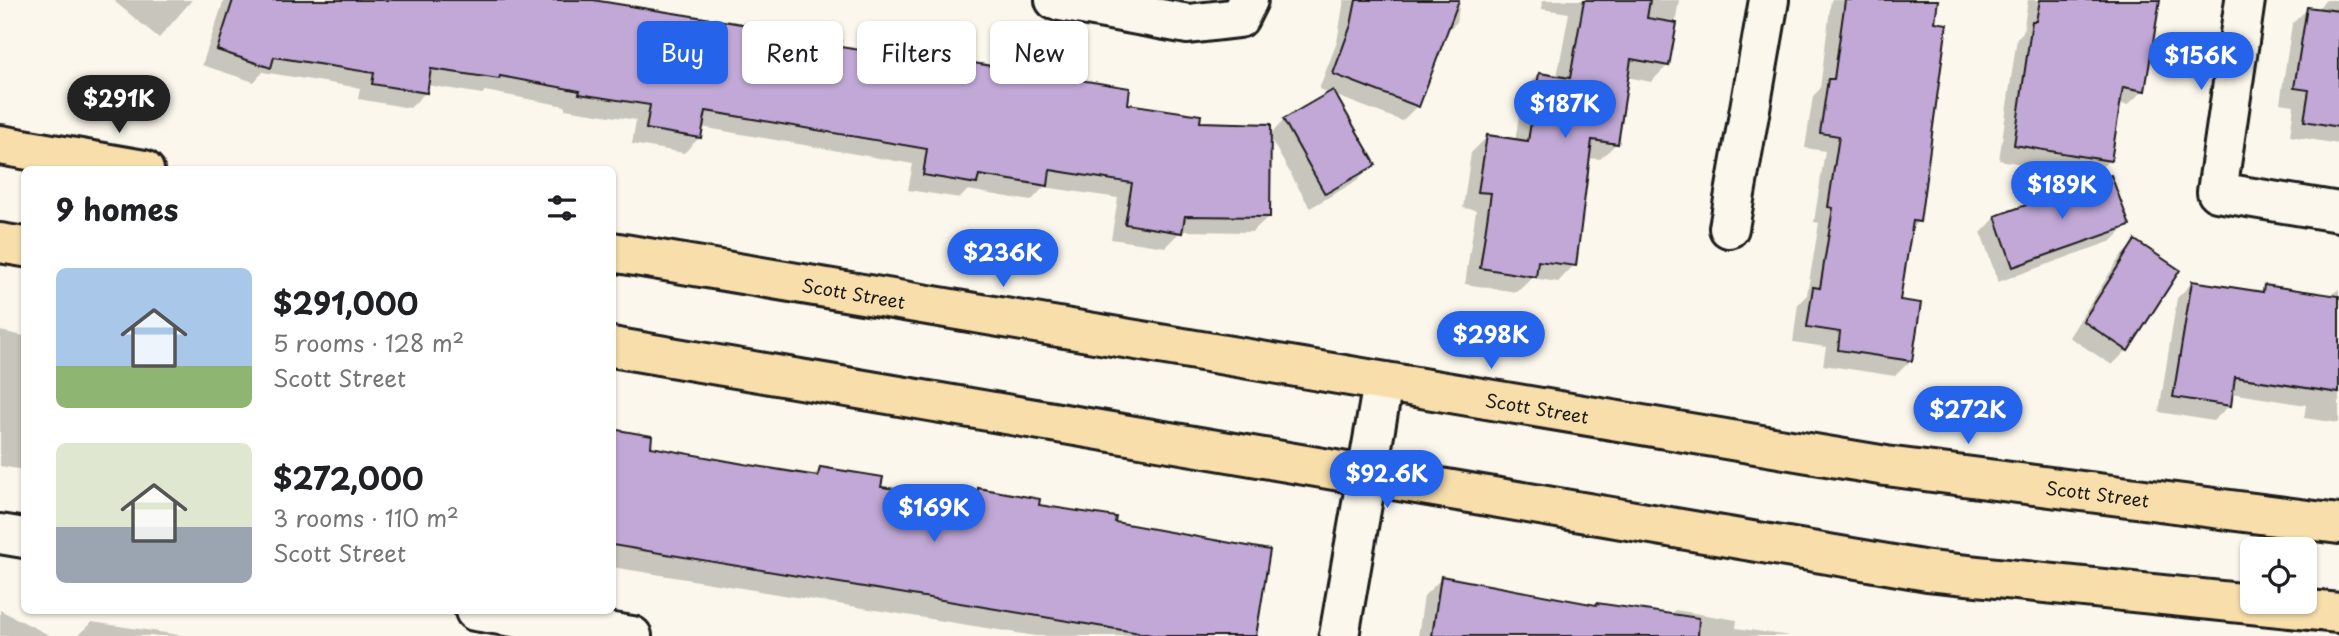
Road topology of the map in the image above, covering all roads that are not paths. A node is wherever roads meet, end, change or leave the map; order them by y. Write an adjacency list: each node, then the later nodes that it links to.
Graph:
1 (1055, 0): 4 (street)
2 (1769, 0): 8 (street)
3 (2245, 0): 7 (street)
4 (1243, 9)
5 (0, 145): 6 (main road)
6 (121, 166)
7 (2339, 212)
8 (1729, 228)
9 (0, 243): 10 (main road)
10 (21, 246)
11 (616, 253): 13 (main road, Scott Street)
12 (616, 348): 14 (main road)
13 (1383, 383): 14 (street); 15 (main road, Scott Street)
14 (1365, 476): 18 (main road); 21 (street)
15 (2339, 524)
16 (0, 534): 17 (street)
17 (21, 538)
18 (2339, 612)
19 (494, 614): 20 (street)
20 (632, 636)
21 (1339, 636)

